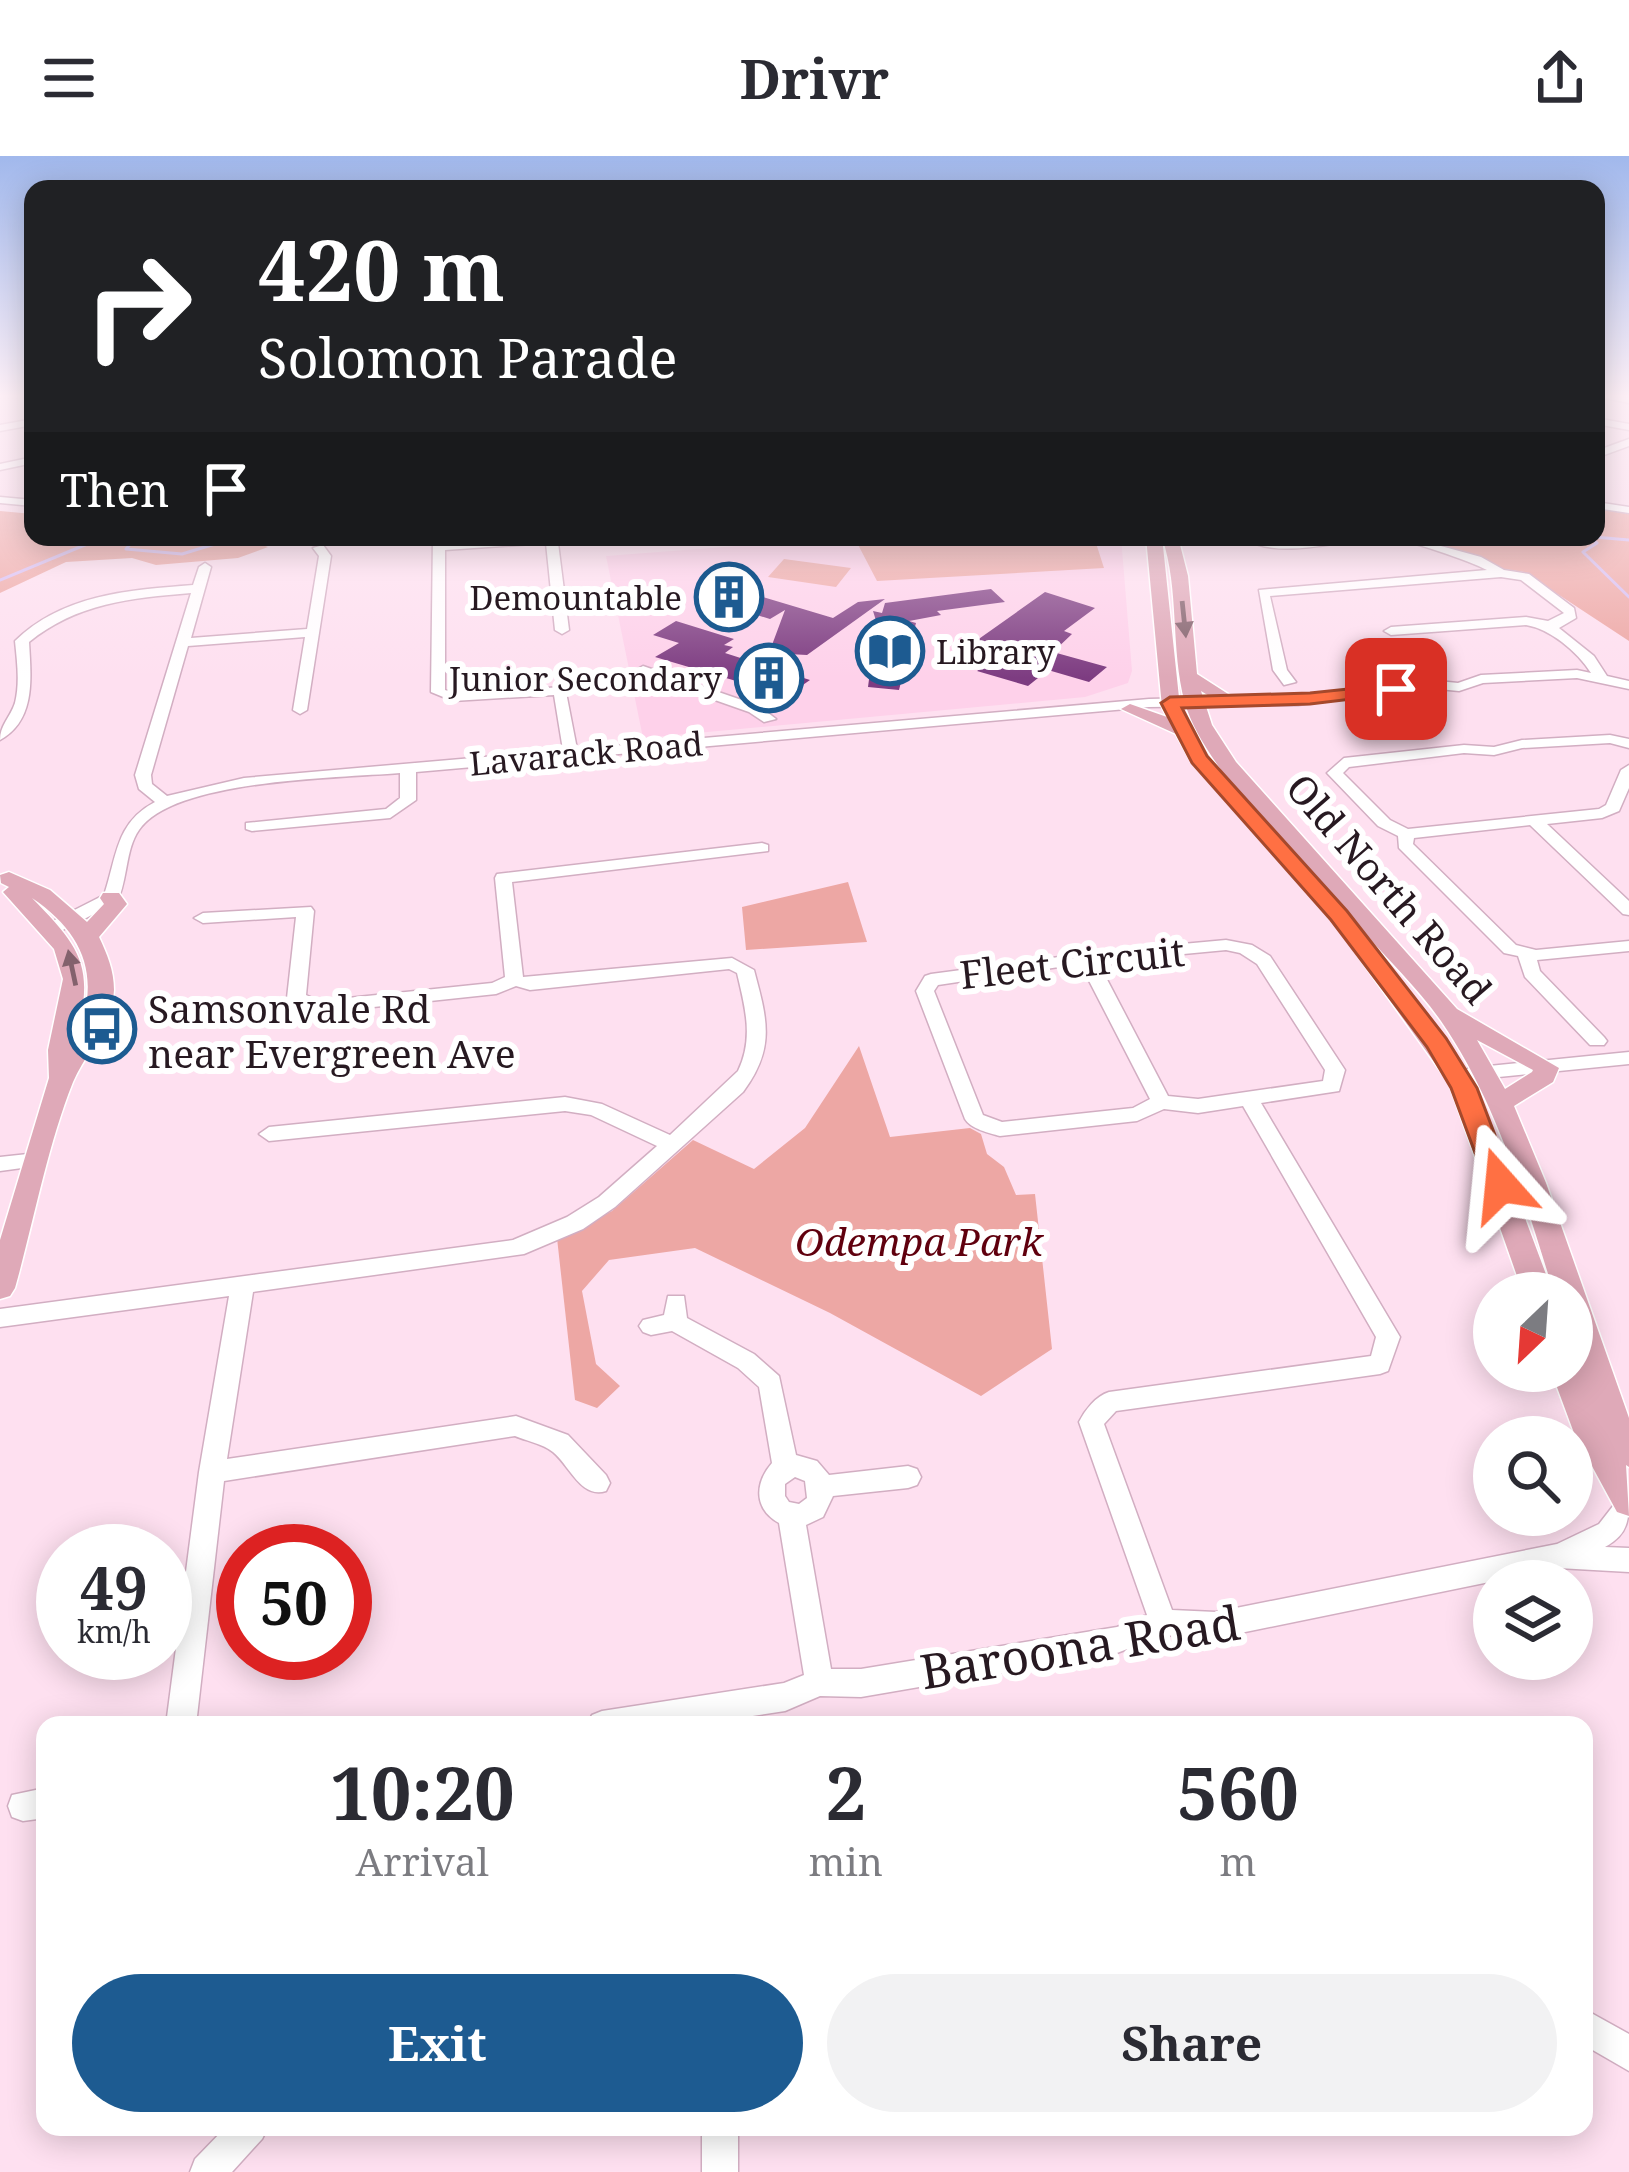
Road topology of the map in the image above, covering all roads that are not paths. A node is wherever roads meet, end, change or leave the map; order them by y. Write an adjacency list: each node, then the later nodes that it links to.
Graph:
1 (439, 546): 30 (street)
2 (553, 546): 11 (street)
3 (1155, 546): 24 (main road, Old North Road)
4 (1171, 546): 19 (main road, Old North Road, one-way to 19)
5 (1420, 546): 8 (street)
6 (319, 548): 12 (street)
7 (205, 567): 9 (street)
8 (1493, 571): 10 (street); 20 (street)
9 (196, 589): 14 (street); 15 (street)
10 (1552, 625): 13 (street); 18 (street)
11 (562, 630)
12 (314, 632): 15 (street); 26 (street)
13 (1391, 632)
14 (22, 641): 16 (street); 28 (street)
15 (184, 642): 33 (street)
16 (0, 643)
17 (643, 670): 27 (street)
18 (1593, 672): 21 (street); 22 (street)
19 (1190, 677): 23 (main road); 24 (main road, Old North Road)
20 (1289, 682)
21 (1629, 685)
22 (1310, 698): 23 (street); 24 (street)
23 (1231, 701): 24 (street)
24 (1180, 706): 25 (main road); 25 (main road); 47 (main road, Old North Road); 51 (main road, Old North Road)
25 (1120, 708): 30 (street, Lavarack Road)
26 (300, 710)
27 (769, 719)
28 (0, 736)
29 (1629, 744): 36 (street)
30 (571, 754): 31 (street, Lavarack Road)
31 (409, 769): 33 (street, Lavarack Road); 35 (street)
32 (1629, 770): 34 (street)
33 (166, 803): 39 (street)
34 (1535, 820): 36 (street); 40 (street)
35 (252, 826)
36 (1406, 834): 44 (street)
37 (762, 848): 46 (street)
38 (5, 873): 42 (main road)
39 (113, 889): 42 (street); 42 (main road)
40 (1629, 910)
41 (203, 919): 46 (street)
42 (64, 923): 52 (main road, one-way to 42); 52 (main road)
43 (1629, 946): 44 (street)
44 (1527, 955): 48 (street)
45 (1091, 966): 53 (street, Fleet Circuit); 54 (street); 54 (street, Fleet Circuit)
46 (514, 980): 57 (street)
47 (1447, 1012): 50 (main road); 51 (main road, Old North Road)
48 (1598, 1041)
49 (1629, 1058): 50 (street)
50 (1539, 1065): 51 (street); 55 (main road)
51 (1470, 1070): 55 (main road, Old North Road); 60 (main road, Old North Road)
52 (62, 1078): 58 (main road)
53 (1248, 1098): 54 (street, Fleet Circuit); 78 (street)
54 (1162, 1102)
55 (1502, 1102): 61 (main road, Old North Road)
56 (269, 1134): 57 (street)
57 (670, 1144): 62 (street)
58 (37, 1160): 59 (street); 63 (main road)
59 (0, 1164)
60 (1531, 1272)
61 (1562, 1272)
62 (242, 1287): 65 (street); 70 (street)
63 (0, 1288)
64 (667, 1317): 69 (street)
65 (0, 1318)
66 (1593, 1367): 68 (main road)
67 (1575, 1392): 74 (main road)
68 (1629, 1453)
69 (786, 1470): 73 (street); 75 (street)
70 (212, 1472): 72 (street); 80 (street)
71 (908, 1478): 73 (street)
72 (597, 1484)
73 (824, 1486): 75 (street)
74 (1629, 1503): 76 (street, Baroona Road)
75 (791, 1513): 79 (street)
76 (1558, 1556): 77 (street, Baroona Road); 78 (street, Baroona Road)
77 (1629, 1560)
78 (1163, 1622): 79 (street, Baroona Road)
79 (819, 1682): 81 (street, Baroona Road)
80 (182, 1716)
81 (661, 1716)
82 (1593, 2032): 83 (street)
83 (1629, 2054)
84 (242, 2136): 86 (street)
85 (720, 2136): 87 (street)
86 (208, 2172)
87 (720, 2172)

